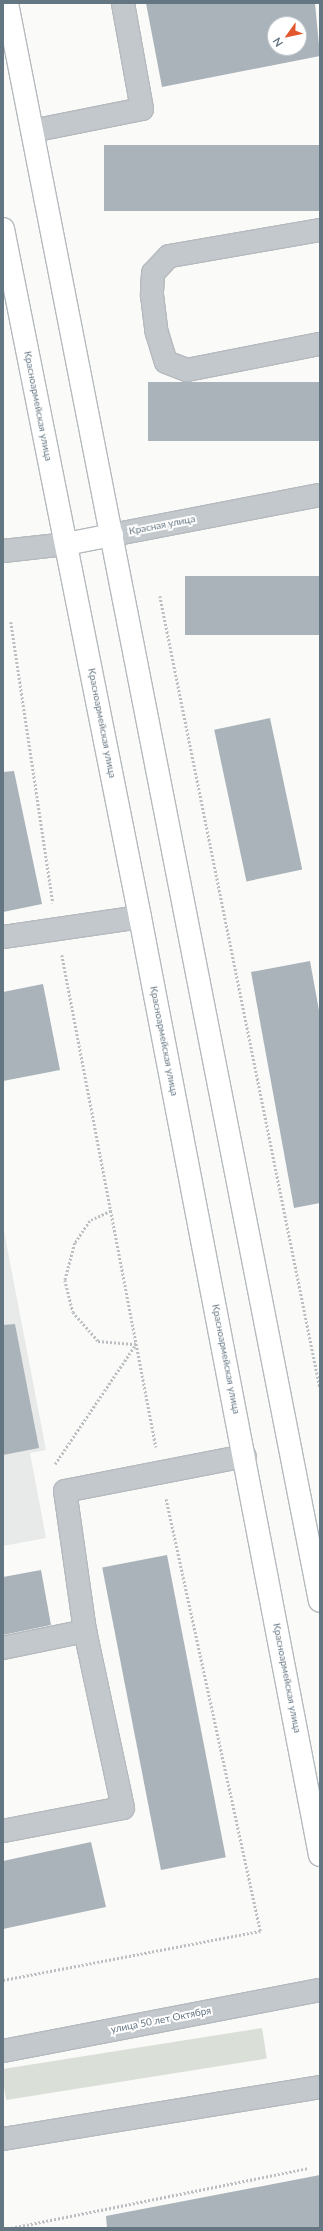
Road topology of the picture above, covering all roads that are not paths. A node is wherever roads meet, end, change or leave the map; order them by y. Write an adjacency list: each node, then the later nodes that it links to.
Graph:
1 (7, 3): 3 (main road)
2 (123, 3): 3 (street)
3 (32, 131): 8 (main road)
4 (3, 229): 9 (main road, Красноармейская улица)
5 (320, 230): 6 (street)
6 (320, 344)
7 (320, 495): 8 (street, Красная улица)
8 (112, 535): 9 (main road, Красная улица); 14 (main road)
9 (66, 544): 10 (street, Красная улица); 11 (main road, Красноармейская улица)
10 (3, 551)
11 (140, 917): 12 (street); 13 (main road, Красноармейская улица)
12 (3, 937)
13 (245, 1456): 15 (street); 18 (main road, Красноармейская улица)
14 (320, 1601)
15 (85, 1631): 16 (street); 17 (street)
16 (3, 1648)
17 (3, 1831)
18 (320, 1855)
19 (320, 1990): 20 (street, улица 50 лет Октября)
20 (3, 2051)
21 (320, 2087): 22 (street)
22 (3, 2139)

